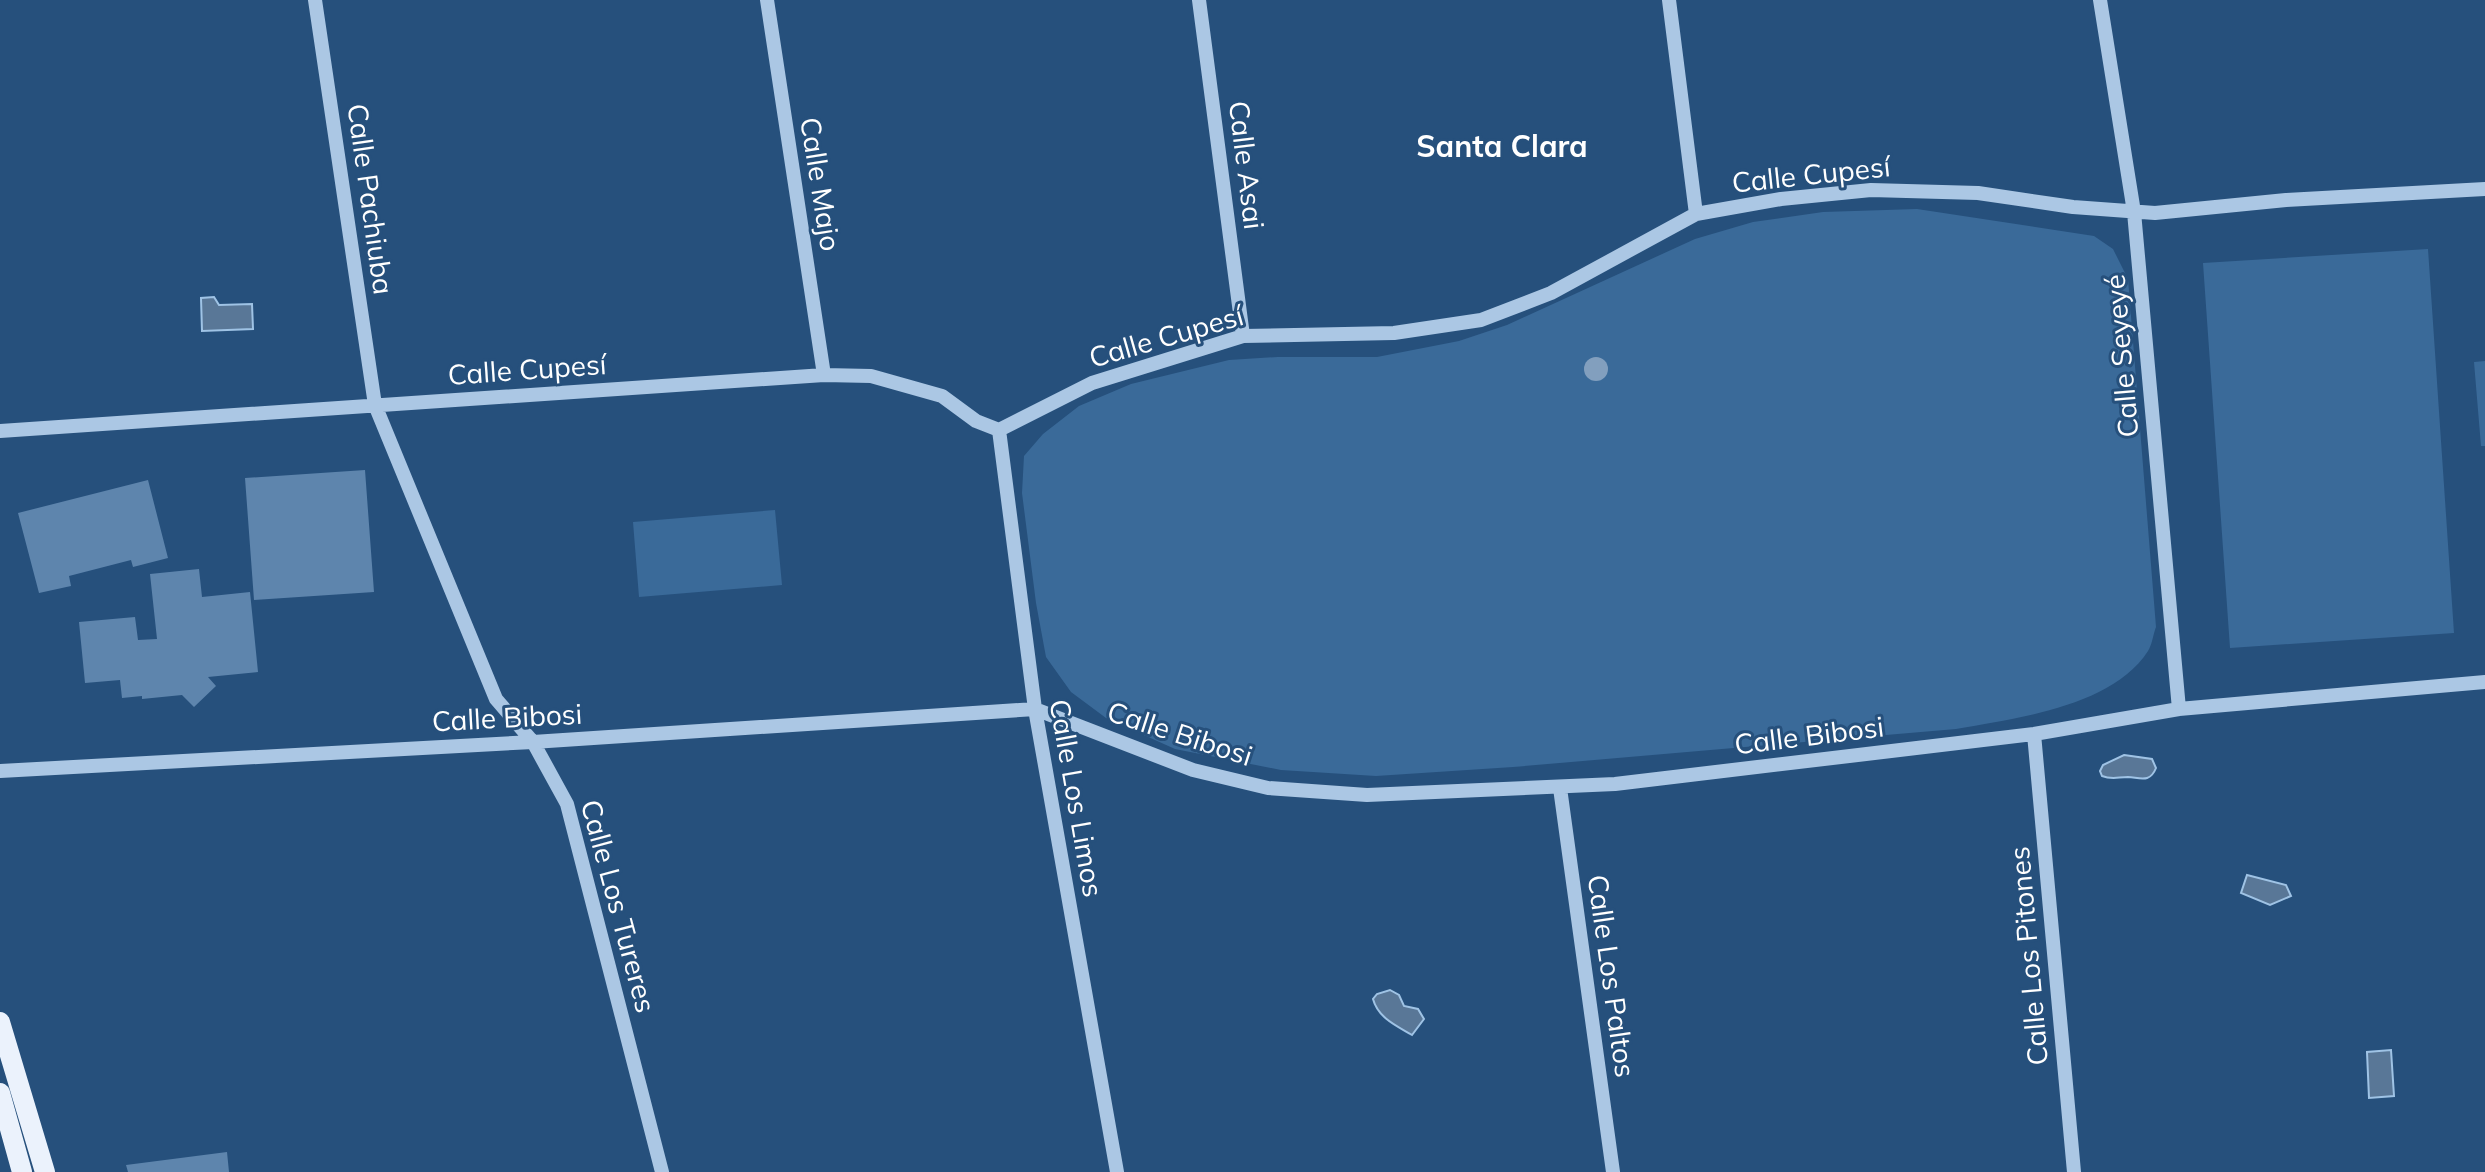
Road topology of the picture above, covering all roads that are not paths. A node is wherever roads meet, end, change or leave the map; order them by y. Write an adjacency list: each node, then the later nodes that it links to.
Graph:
1 (315, 0): 11 (street, Calle Pachiuba)
2 (767, 0): 10 (street, Calle Majo)
3 (1199, 0): 9 (street, Calle Asai)
4 (1669, 0): 8 (street)
5 (2100, 0): 7 (street, Calle Seyeyé)
6 (2485, 189): 7 (street, Calle Cupesí)
7 (2134, 212): 8 (street, Calle Cupesí); 16 (street, Calle Seyeyé)
8 (1696, 214): 9 (street, Calle Cupesí)
9 (1243, 336): 12 (street, Calle Cupesí)
10 (824, 375): 11 (street, Calle Cupesí); 12 (street, Calle Cupesí)
11 (375, 405): 13 (street, Calle Cupesí); 18 (street, Calle Los Tureres)
12 (999, 430): 15 (street, Calle Los Limos)
13 (0, 431)
14 (2485, 682): 16 (street, Calle Bibosi)
15 (1035, 709): 18 (street, Calle Bibosi); 20 (street, Calle Bibosi); 26 (street, Calle Los Limos)
16 (2179, 709): 17 (street, Calle Bibosi)
17 (2034, 734): 20 (street, Calle Bibosi); 28 (street, Calle Los Pitones)
18 (533, 742): 19 (street, Calle Bibosi); 25 (street, Calle Los Tureres)
19 (0, 771)
20 (1560, 788): 27 (street, Calle Los Paltos)
21 (0, 1022): 24 (main road)
22 (0, 1094): 23 (main road)
23 (22, 1172)
24 (45, 1172)
25 (662, 1172)
26 (1117, 1172)
27 (1613, 1172)
28 (2074, 1172)

